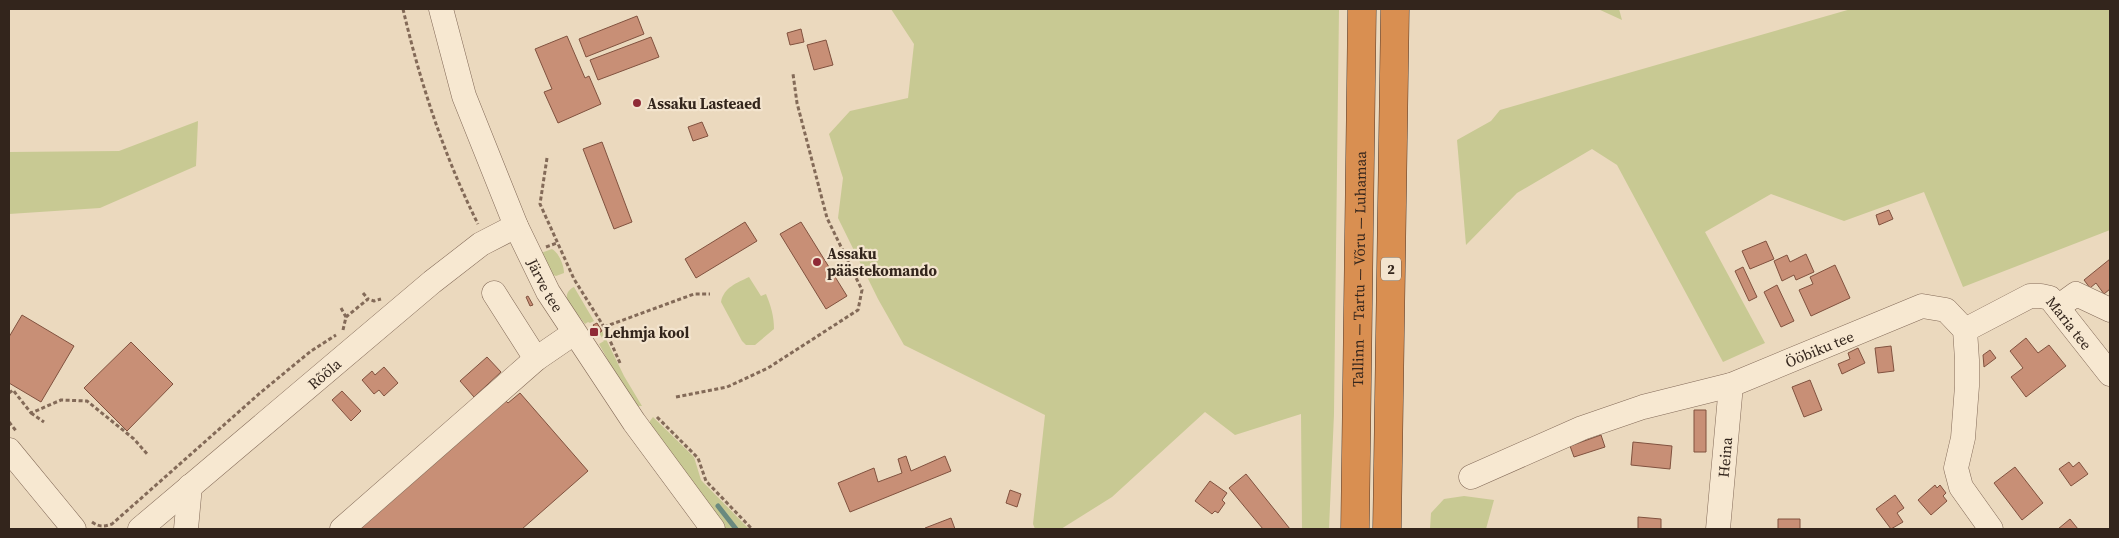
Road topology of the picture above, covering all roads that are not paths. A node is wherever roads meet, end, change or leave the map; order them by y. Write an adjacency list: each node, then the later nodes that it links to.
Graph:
1 (442, 9): 4 (street, Järve tee)
2 (1362, 9): 21 (highway, Tallinn — Tartu — Võru — Luhamaa / 2)
3 (1395, 9): 22 (highway, 2)
4 (516, 226): 9 (street, Järve tee); 15 (street, Rõõla)
5 (494, 293): 10 (street)
6 (2058, 307): 7 (street); 8 (street, Maria tee); 11 (street, Maria tee)
7 (2110, 310)
8 (1965, 330): 12 (street, Ööbiku tee); 24 (street)
9 (574, 333): 10 (street); 20 (street, Järve tee)
10 (536, 359): 19 (street)
11 (2110, 374)
12 (1731, 385): 14 (street, Ööbiku tee); 23 (street, Heina)
13 (15, 444): 16 (street)
14 (1471, 477)
15 (190, 486): 17 (street, Rõõla); 18 (street)
16 (81, 524)
17 (140, 529)
18 (186, 529)
19 (342, 529)
20 (713, 529)
21 (1355, 529)
22 (1387, 529)
23 (1718, 529)
24 (1991, 529)

